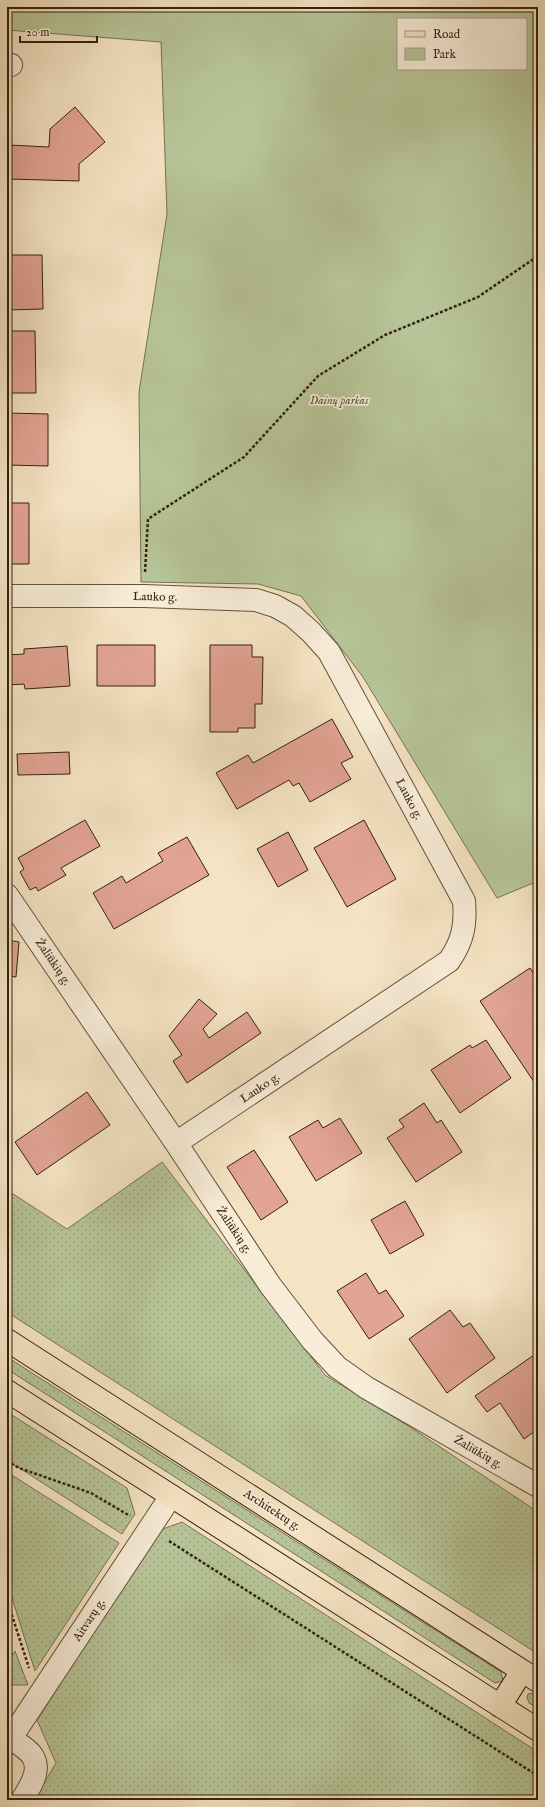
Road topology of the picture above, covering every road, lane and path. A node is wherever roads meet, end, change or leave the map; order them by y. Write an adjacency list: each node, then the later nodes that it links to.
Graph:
1 (538, 256): 3 (path)
2 (7, 596): 3 (street, Lauko g.)
3 (144, 596): 5 (street, Lauko g.)
4 (7, 895): 5 (street, Žaliūkių g.)
5 (176, 1143): 9 (street, Žaliūkių g.)
6 (7, 1340): 13 (main road, Architektų g.)
7 (7, 1391): 10 (main road)
8 (7, 1461): 11 (path)
9 (538, 1486)
10 (171, 1496): 11 (street, Aitvarų g.); 15 (main road)
11 (149, 1528): 14 (street, Aitvarų g.); 18 (path)
12 (7, 1600): 14 (path)
13 (530, 1676): 15 (main road)
14 (38, 1698): 17 (street, Aitvarų g.)
15 (500, 1706): 16 (main road)
16 (538, 1730)
17 (9, 1741): 19 (street)
18 (538, 1776)
19 (22, 1800)

